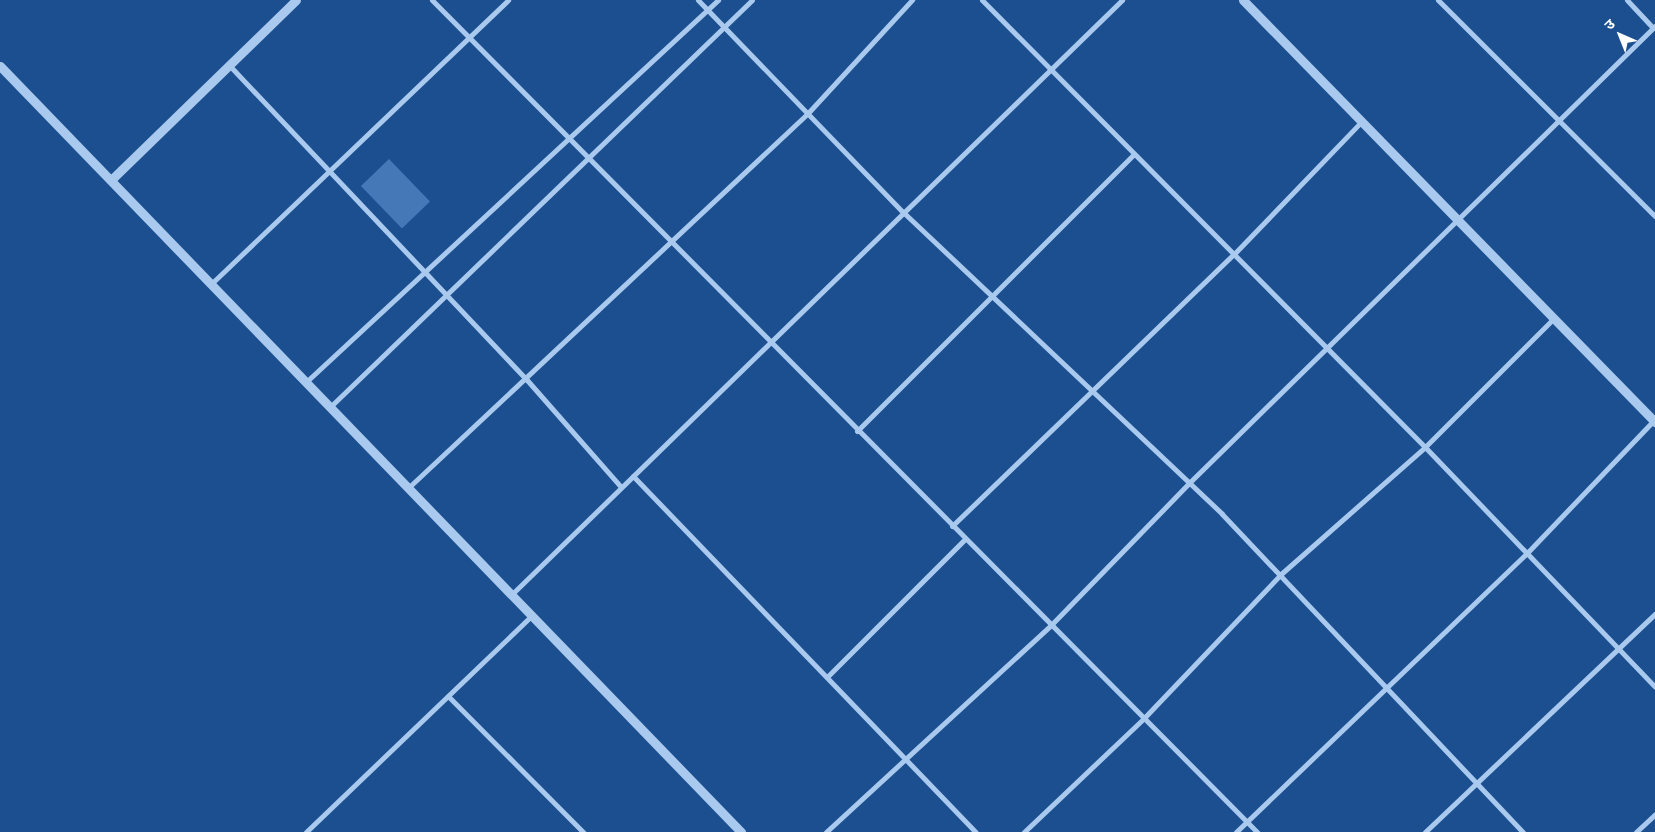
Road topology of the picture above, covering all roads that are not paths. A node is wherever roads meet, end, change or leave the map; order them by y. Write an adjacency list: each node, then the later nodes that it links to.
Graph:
1 (296, 0): 17 (street)
2 (432, 0): 16 (street)
3 (508, 0): 16 (street)
4 (698, 0): 13 (street)
5 (718, 0): 13 (street)
6 (752, 0): 15 (street)
7 (912, 0): 20 (street)
8 (982, 0): 19 (street)
9 (1122, 0): 19 (street)
10 (1243, 0): 22 (street)
11 (1438, 0): 21 (street)
12 (1627, 0): 14 (street)
13 (708, 10): 15 (street); 23 (street)
14 (1654, 27): 21 (street)
15 (725, 28): 20 (street); 25 (street)
16 (468, 37): 23 (street); 26 (street)
17 (229, 65): 26 (street); 27 (street)
18 (0, 66): 27 (street)
19 (1050, 70): 24 (street); 28 (street)
20 (808, 114): 28 (street); 31 (street)
21 (1560, 121): 29 (street); 30 (street)
22 (1361, 122): 30 (street); 32 (street)
23 (570, 141): 25 (street); 33 (street)
24 (1133, 155): 32 (street); 36 (street)
25 (586, 157): 31 (street); 35 (street)
26 (329, 174): 33 (street); 34 (street)
27 (111, 180): 34 (street)
28 (904, 212): 36 (street); 38 (street)
29 (1655, 216)
30 (1458, 221): 37 (street); 39 (street)
31 (672, 244): 38 (street); 40 (street)
32 (1234, 254): 39 (street); 42 (street)
33 (426, 275): 35 (street); 41 (street)
34 (211, 284): 41 (street)
35 (446, 296): 40 (street); 43 (street)
36 (994, 296): 42 (street); 45 (street)
37 (1552, 320): 44 (street); 46 (street)
38 (769, 343): 45 (street); 47 (street)
39 (1328, 349): 46 (street); 48 (street)
40 (527, 380): 49 (street); 50 (street)
41 (306, 382): 43 (street)
42 (1093, 392): 48 (street); 51 (street)
43 (330, 407): 50 (street)
44 (1654, 421): 53 (street)
45 (857, 431): 51 (street)
46 (1425, 447): 53 (street); 54 (street)
47 (633, 476): 49 (street); 60 (street)
48 (1189, 483): 54 (street); 58 (street)
49 (621, 487): 55 (street)
50 (408, 488): 55 (street)
51 (952, 526): 52 (street)
52 (965, 539): 58 (street); 60 (street)
53 (1526, 554): 59 (street); 61 (street)
54 (1281, 574): 61 (street); 64 (street)
55 (511, 594): 57 (street)
56 (1655, 614): 59 (street)
57 (531, 616): 63 (street); 71 (street)
58 (1051, 625): 64 (street); 65 (street)
59 (1619, 650): 62 (street); 66 (street)
60 (827, 677): 65 (street)
61 (1384, 686): 66 (street); 68 (street)
62 (1655, 687)
63 (448, 696): 69 (street); 70 (street)
64 (1144, 718): 68 (street); 74 (street)
65 (904, 758): 72 (street); 73 (street)
66 (1477, 783): 77 (street); 78 (street)
67 (1655, 814): 79 (street)
68 (1247, 822): 75 (street); 76 (street)
69 (306, 832)
70 (583, 832)
71 (741, 832)
72 (826, 832)
73 (976, 832)
74 (1024, 832)
75 (1236, 832)
76 (1257, 832)
77 (1425, 832)
78 (1524, 832)
79 (1636, 832)

